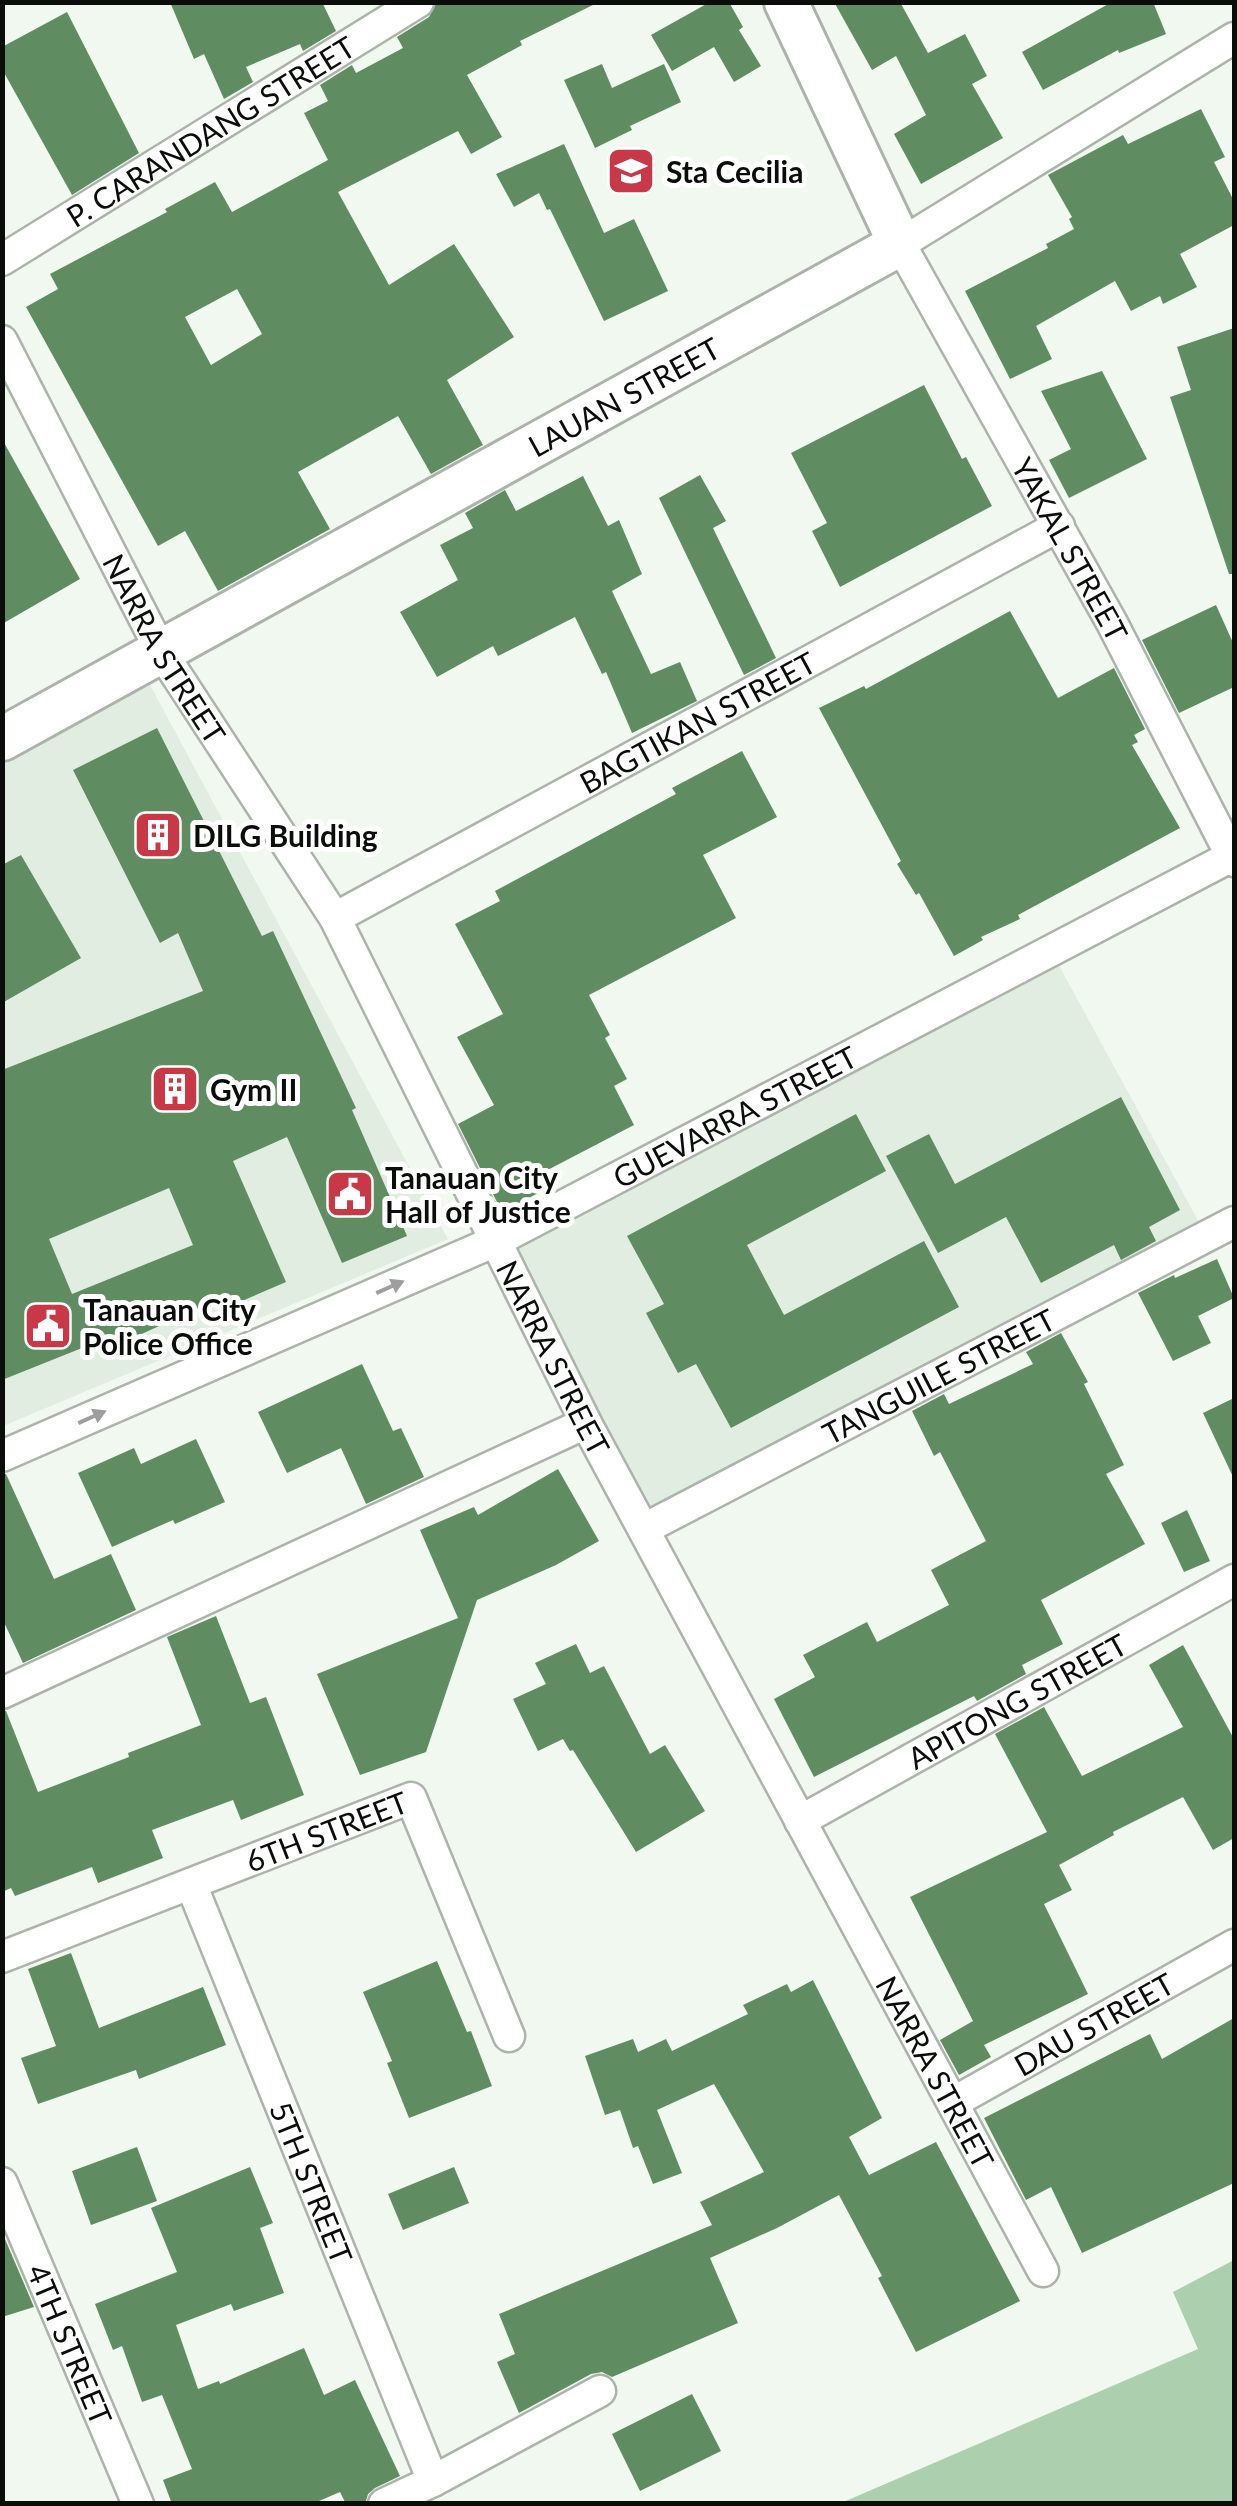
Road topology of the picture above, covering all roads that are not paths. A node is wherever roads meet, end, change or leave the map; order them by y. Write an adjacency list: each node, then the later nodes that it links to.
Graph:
1 (418, 2): 5 (street, P. CARANDANG STREET)
2 (786, 2): 4 (street)
3 (1234, 38): 4 (street, LAUAN STREET)
4 (900, 244): 7 (street, YAKAL STREET); 8 (street, LAUAN STREET)
5 (2, 260)
6 (2, 341): 8 (street, NARRA STREET)
7 (1059, 526): 10 (street, YAKAL STREET); 11 (street, BAGTIKAN STREET)
8 (162, 653): 9 (street, LAUAN STREET); 11 (street, NARRA STREET)
9 (2, 738)
10 (1234, 858): 13 (street, GUEVARRA STREET)
11 (335, 918): 13 (street, NARRA STREET)
12 (1234, 1222): 16 (street, TANGUILE STREET)
13 (498, 1240): 14 (street, NARRA STREET); 15 (street, GUEVARRA STREET, one-way to 13)
14 (586, 1422): 16 (street, NARRA STREET); 18 (street)
15 (2, 1456)
16 (644, 1529): 19 (street, NARRA STREET)
17 (1234, 1580): 19 (street, APITONG STREET)
18 (2, 1693)
19 (800, 1821): 24 (street, NARRA STREET)
20 (191, 1884): 22 (street, 6TH STREET); 23 (street, 6TH STREET); 28 (street, 5TH STREET)
21 (1234, 1945): 24 (street, DAU STREET)
22 (2, 1957)
23 (510, 2036)
24 (954, 2102): 26 (street, NARRA STREET)
25 (2, 2183): 29 (street, 4TH STREET)
26 (1043, 2271)
27 (600, 2391): 28 (street)
28 (433, 2481): 30 (street)
29 (138, 2504)
30 (384, 2504)

